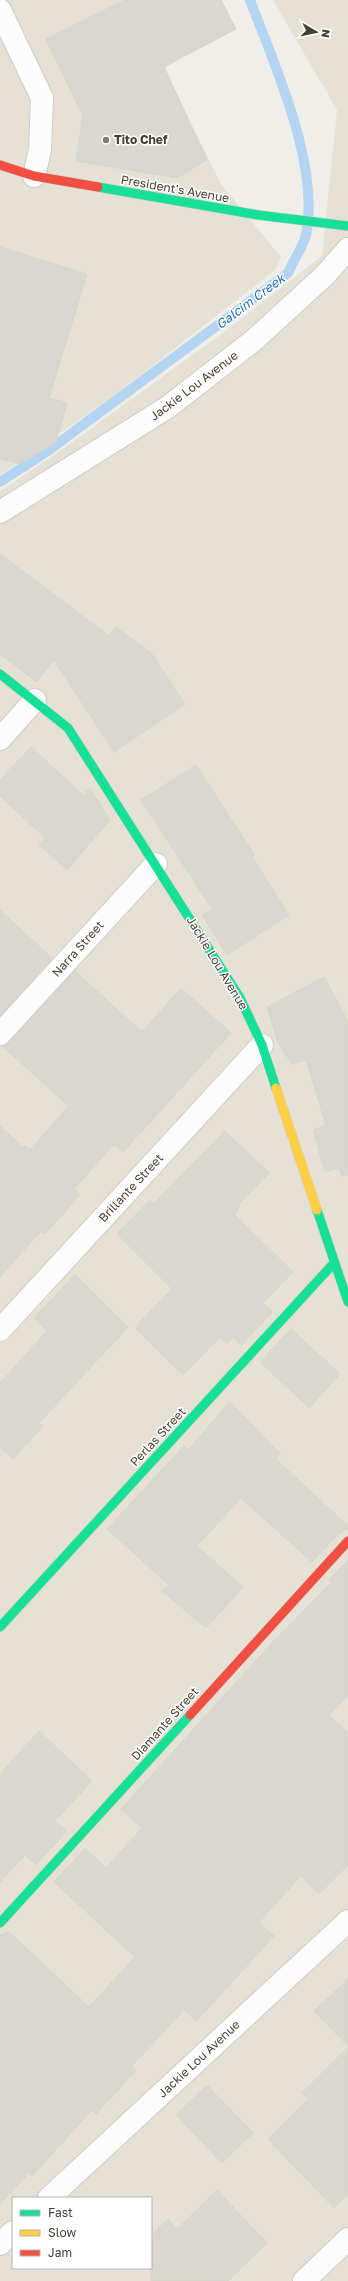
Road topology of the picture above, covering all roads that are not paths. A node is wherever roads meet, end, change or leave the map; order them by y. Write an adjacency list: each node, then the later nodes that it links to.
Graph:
1 (0, 10): 3 (street)
2 (0, 165): 3 (street, President's Avenue)
3 (34, 176): 4 (street, President's Avenue)
4 (348, 226)
5 (348, 249): 6 (street, Jackie Lou Avenue)
6 (0, 512)
7 (0, 674): 8 (street, Jackie Lou Avenue)
8 (35, 700): 9 (street); 10 (street, Jackie Lou Avenue)
9 (0, 739)
10 (156, 864): 11 (street, Narra Street); 12 (street, Jackie Lou Avenue)
11 (0, 1034)
12 (262, 1045): 13 (street, Jackie Lou Avenue); 15 (street, Brillante Street)
13 (334, 1263): 14 (street, Jackie Lou Avenue); 17 (street, Perlas Street)
14 (348, 1302)
15 (0, 1330)
16 (348, 1541): 19 (street, Diamante Street)
17 (0, 1627)
18 (348, 1921): 20 (street, Jackie Lou Avenue)
19 (0, 1923)
20 (50, 2197)
21 (12, 2233): 23 (street)
22 (348, 2240): 24 (street)
23 (0, 2244)
24 (304, 2281)

